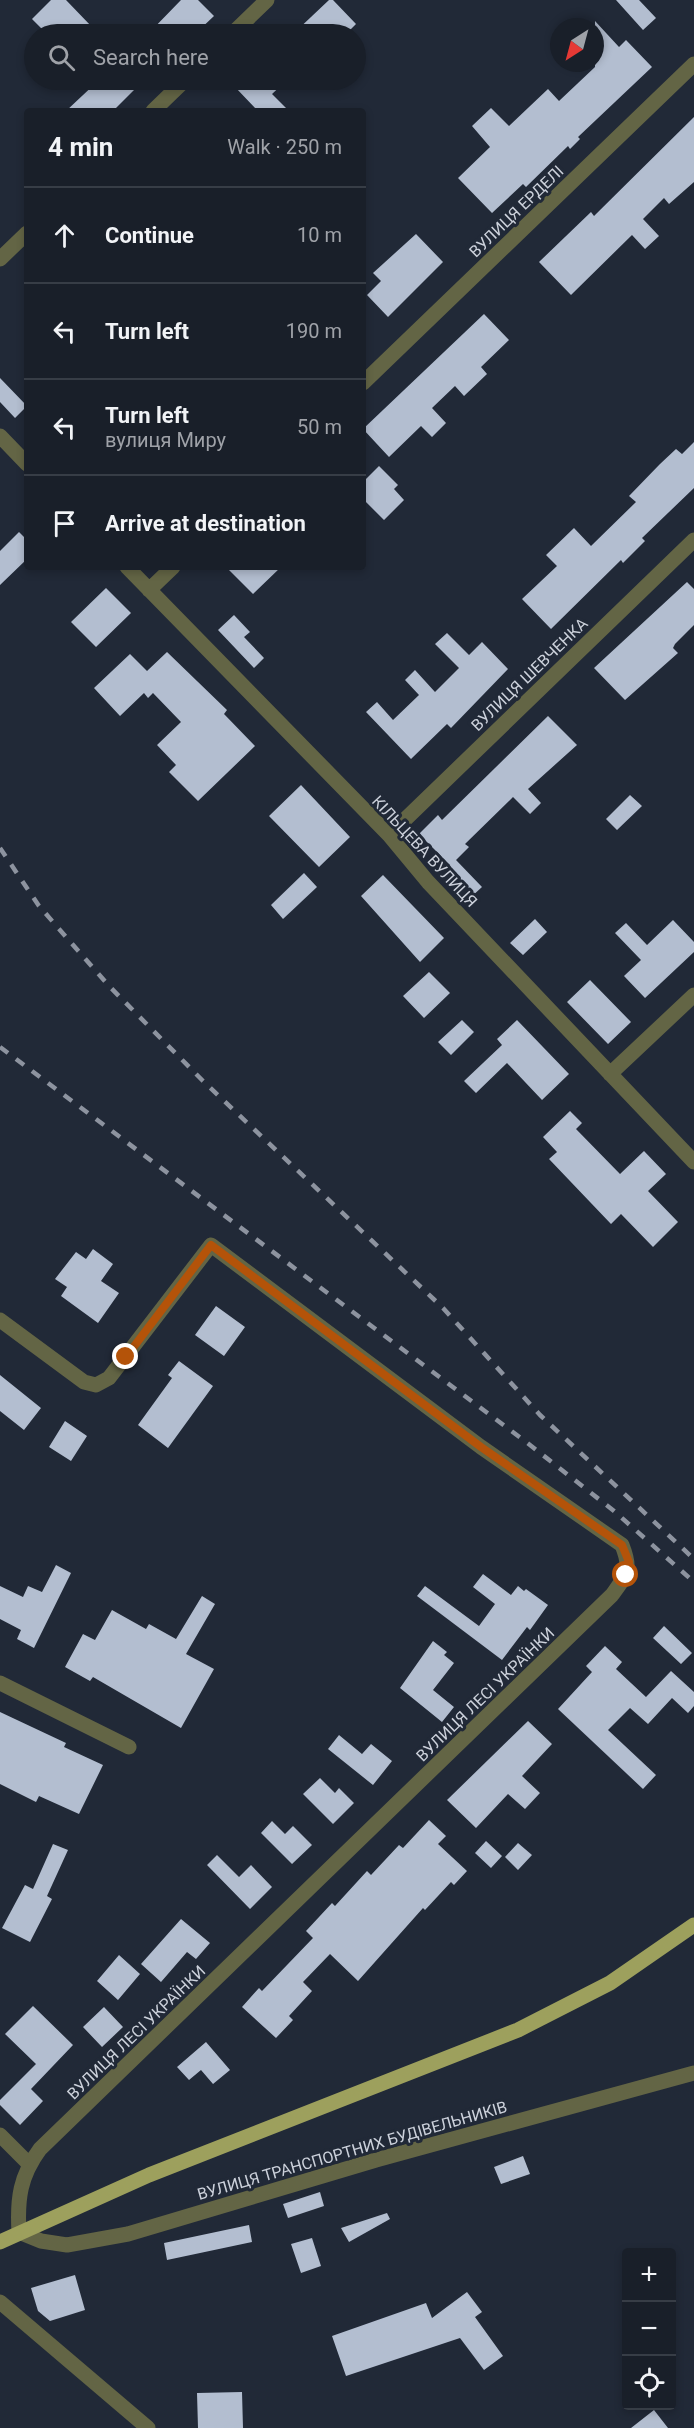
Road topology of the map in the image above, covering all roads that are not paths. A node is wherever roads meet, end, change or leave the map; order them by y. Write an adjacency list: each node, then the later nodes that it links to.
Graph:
1 (267, 0): 2 (street)
2 (242, 24)
3 (694, 64): 8 (street, ВУЛИЦЯ ЕРДЕЛІ)
4 (175, 90): 5 (street)
5 (156, 108)
6 (24, 236): 7 (street)
7 (0, 260)
8 (366, 380)
9 (0, 436): 10 (street)
10 (24, 461)
11 (694, 540): 15 (street, ВУЛИЦЯ ШЕВЧЕНКА)
12 (130, 570): 14 (street, КІЛЬЦЕВА ВУЛИЦЯ)
13 (169, 570): 14 (street)
14 (149, 590): 15 (street, КІЛЬЦЕВА ВУЛИЦЯ)
15 (389, 835): 17 (street, КІЛЬЦЕВА ВУЛИЦЯ)
16 (694, 995): 17 (street)
17 (610, 1074): 18 (street, КІЛЬЦЕВА ВУЛИЦЯ)
18 (694, 1162)
19 (0, 1320): 25 (street, ВУЛИЦЯ ЛЕСІ УКРАЇНКИ)
20 (0, 1683): 21 (street)
21 (129, 1747)
22 (694, 1925): 26 (main road)
23 (694, 2073): 26 (street, ВУЛИЦЯ ТРАНСПОРТНИХ БУДІВЕЛЬНИКІВ)
24 (0, 2134): 25 (street)
25 (29, 2164): 26 (street, ВУЛИЦЯ ЛЕСІ УКРАЇНКИ)
26 (19, 2232): 27 (main road)
27 (0, 2242)
28 (0, 2302): 29 (street)
29 (144, 2427)

